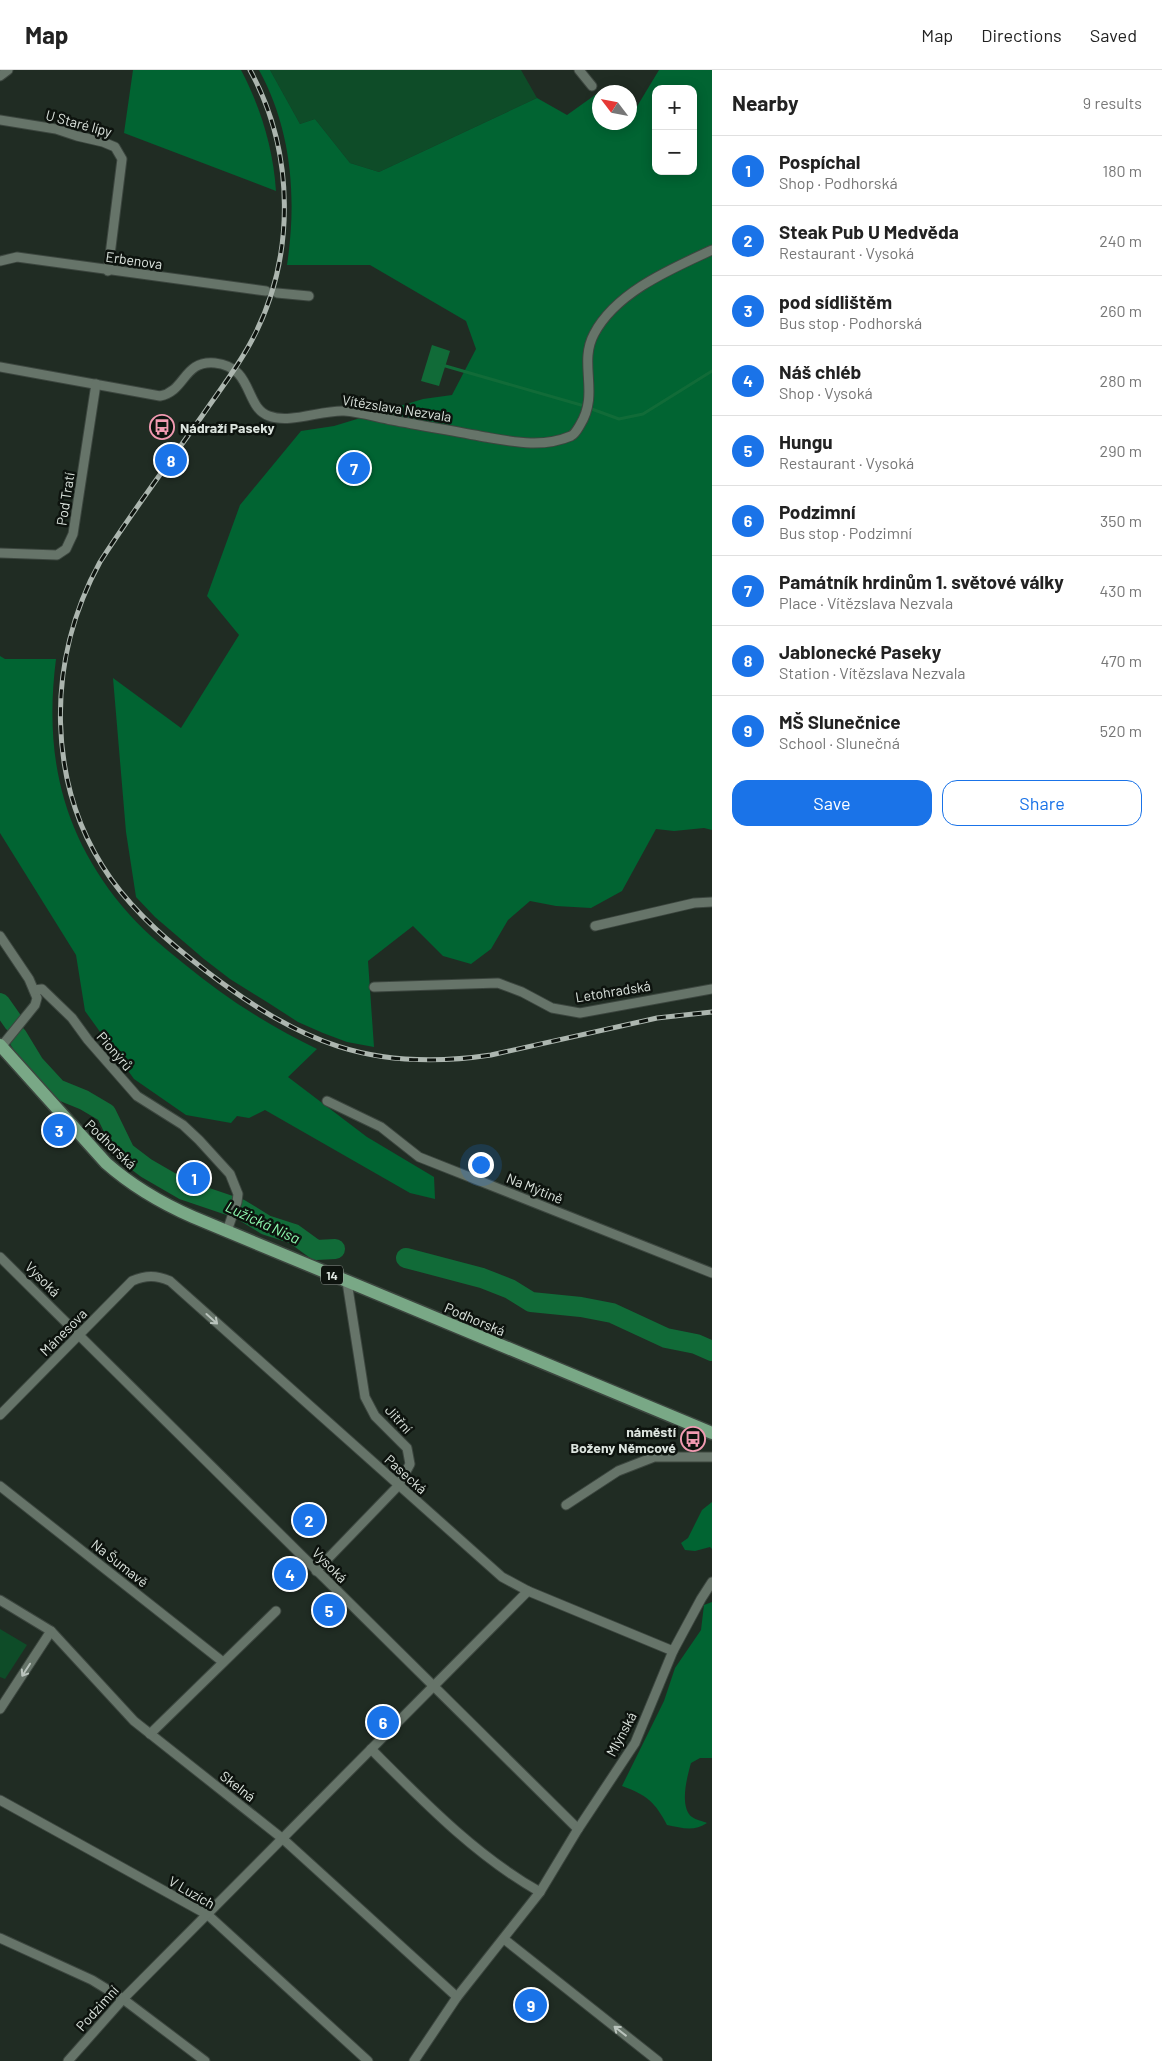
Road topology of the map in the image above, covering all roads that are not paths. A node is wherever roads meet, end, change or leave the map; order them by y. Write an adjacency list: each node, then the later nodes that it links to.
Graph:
1 (8, 70): 3 (street)
2 (579, 70): 4 (street)
3 (0, 76)
4 (592, 86)
5 (0, 120): 8 (street, U Staré lípy)
6 (712, 250): 13 (street, Vítězslava Nezvala)
7 (0, 261): 8 (street, Erbenova)
8 (108, 271): 9 (street, Erbenova)
9 (266, 291)
10 (277, 293): 11 (street)
11 (308, 296)
12 (0, 367): 13 (street, Vítězslava Nezvala)
13 (96, 384): 14 (street, Pod Tratí)
14 (0, 553)
15 (712, 902): 16 (street)
16 (594, 926)
17 (0, 936): 20 (street)
18 (374, 987): 19 (street, Letohradská)
19 (712, 989)
20 (34, 990): 21 (street); 23 (street, Pionýrů)
21 (1, 1046): 23 (main road, Podhorská / 14)
22 (328, 1101): 25 (street, Na Mýtině)
23 (229, 1225): 27 (main road, Podhorská / 14)
24 (0, 1257): 28 (street, Vysoká)
25 (712, 1273)
26 (149, 1276): 28 (street, Mánesova); 33 (street, Pasecká, one-way to 33)
27 (347, 1282): 30 (main road, Podhorská / 14); 33 (street, Jitřní)
28 (80, 1335): 29 (street, Mánesova); 35 (street, Vysoká)
29 (0, 1415)
30 (712, 1433)
31 (712, 1457): 34 (street)
32 (0, 1486): 42 (street, Na Šumavě)
33 (398, 1486): 35 (street, Jitřní); 37 (street, Pasecká)
34 (566, 1505)
35 (316, 1571): 43 (street, Vysoká)
36 (712, 1582): 41 (street, Mlýnská)
37 (528, 1591): 41 (street, Pasecká); 43 (street, Podzimní)
38 (0, 1600): 40 (street, Skelná)
39 (276, 1611): 42 (street)
40 (51, 1631): 44 (street, one-way to 44); 45 (street, Skelná)
41 (673, 1651): 48 (street, Mlýnská)
42 (223, 1662): 45 (street)
43 (433, 1687): 46 (street, Podzimní); 48 (street, Vysoká)
44 (0, 1709)
45 (150, 1734): 49 (street, Skelná)
46 (371, 1749): 49 (street, Podzimní); 50 (street)
47 (0, 1800): 51 (street, V Luzích)
48 (578, 1829): 50 (street, Mlýnská)
49 (283, 1839): 51 (street, Podzimní); 54 (street, Skelná)
50 (540, 1892): 53 (street, Mlýnská)
51 (208, 1915): 55 (street, Podzimní); 58 (street, V Luzích)
52 (0, 1938): 55 (street)
53 (504, 1939): 54 (street, Mlýnská); 60 (street, one-way to 53)
54 (457, 1997): 59 (street, Mlýnská)
55 (123, 1999): 56 (street, Podzimní); 57 (street)
56 (68, 2061)
57 (204, 2061)
58 (368, 2061)
59 (414, 2061)
60 (658, 2061)

